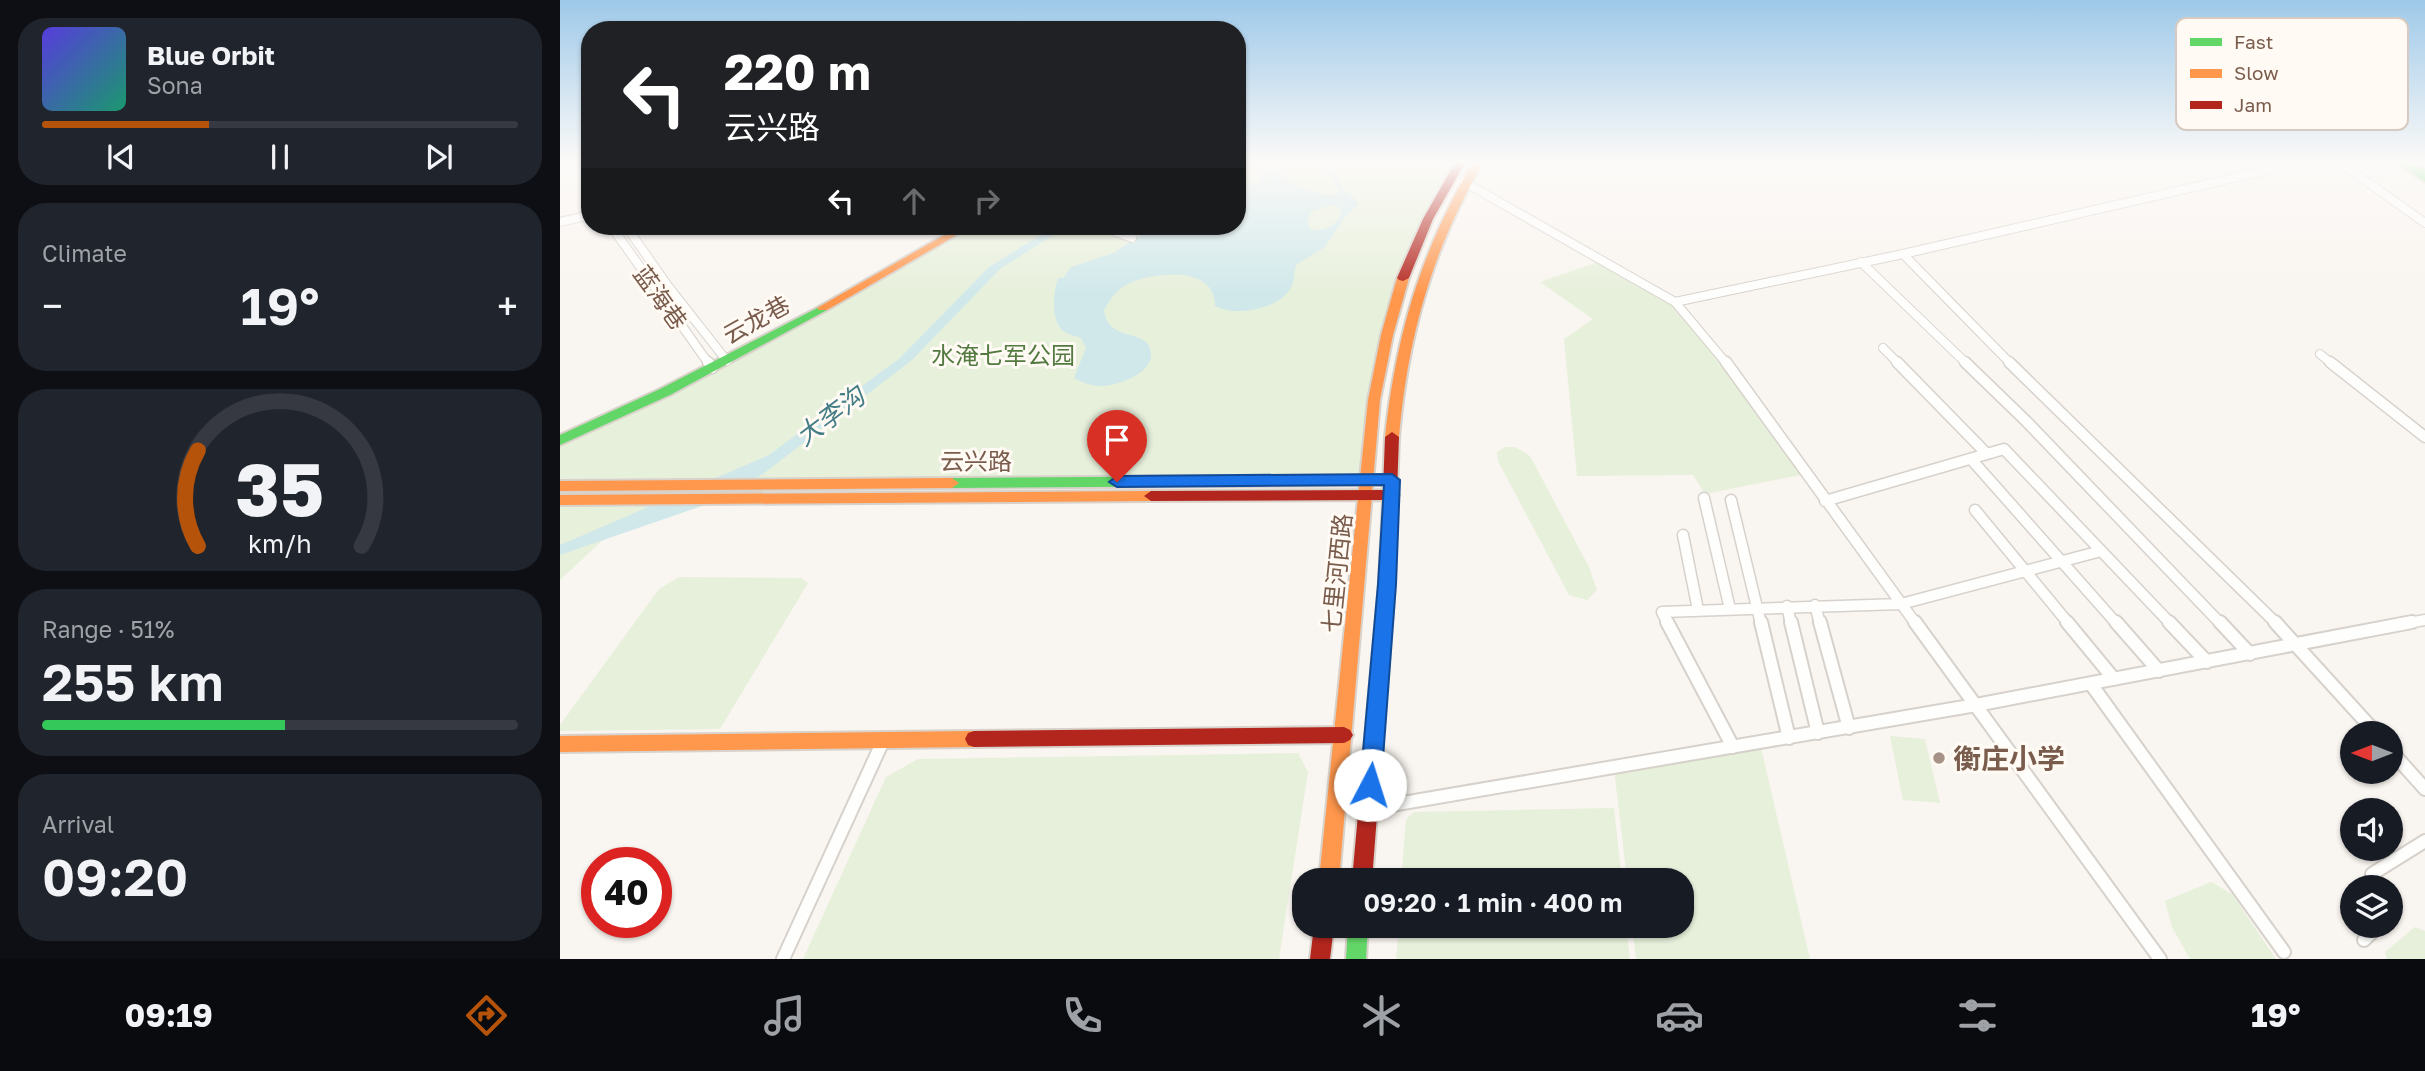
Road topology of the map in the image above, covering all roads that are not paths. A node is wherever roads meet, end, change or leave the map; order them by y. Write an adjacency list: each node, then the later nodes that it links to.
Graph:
1 (1433, 206): 25 (street, 七里河西路)
2 (1453, 206): 26 (street, 七里河西路)
3 (1504, 206): 16 (street)
4 (2113, 206): 14 (street)
5 (2401, 206): 8 (street)
6 (581, 217): 7 (street)
7 (560, 222)
8 (2425, 223)
9 (617, 235): 20 (street, 蓝海巷)
10 (632, 235): 19 (street, 蓝海巷)
11 (951, 235): 19 (street, 云龙巷)
12 (1124, 235): 13 (street)
13 (1132, 238)
14 (1903, 254): 15 (street); 46 (street)
15 (1861, 262): 16 (street); 47 (street)
16 (1675, 302): 33 (street)
17 (1882, 348): 23 (street)
18 (2320, 354): 21 (street)
19 (727, 361): 20 (street, 云龙巷)
20 (712, 368): 22 (street, 云龙巷)
21 (2425, 437)
22 (560, 440)
23 (1987, 454): 24 (street); 36 (street)
24 (1971, 459): 33 (street); 37 (street)
25 (1368, 480): 26 (street, 云兴路); 27 (street, 云兴路); 28 (street, 七里河西路)
26 (1392, 480): 29 (street, 七里河西路)
27 (560, 486)
28 (1367, 495): 29 (street, 云兴路); 31 (street, 云兴路); 56 (street, 七里河西路)
29 (1392, 495): 63 (street, 七里河西路)
30 (1704, 498): 43 (street)
31 (560, 500)
32 (1731, 500): 42 (street)
33 (1825, 501): 39 (street)
34 (1975, 510): 38 (street)
35 (1683, 535): 44 (street)
36 (2101, 551): 37 (street); 48 (street)
37 (2062, 561): 38 (street); 49 (street)
38 (2025, 571): 39 (street); 50 (street)
39 (1901, 604): 40 (street); 52 (street)
40 (1815, 605): 41 (street); 54 (street)
41 (1787, 606): 42 (street); 55 (street)
42 (1758, 607): 43 (street); 57 (street)
43 (1730, 609): 44 (street)
44 (1698, 610): 60 (street)
45 (2425, 620): 46 (street)
46 (2297, 645): 47 (street); 53 (street)
47 (2250, 654): 48 (street)
48 (2207, 662): 49 (street)
49 (2159, 671): 50 (street)
50 (2114, 680): 51 (street)
51 (2091, 684): 52 (street); 70 (street)
52 (1976, 705): 54 (street); 74 (street)
53 (2365, 721)
54 (1849, 728): 55 (street)
55 (1818, 733): 57 (street)
56 (1343, 735): 58 (street); 65 (street, 七里河西路)
57 (1789, 738): 60 (street)
58 (883, 741): 59 (street); 71 (street)
59 (560, 744)
60 (1733, 747): 63 (street)
61 (2403, 764): 62 (street)
62 (2425, 789)
63 (1368, 809): 66 (street, 七里河西路)
64 (2425, 841): 67 (street)
65 (1330, 868)
66 (1363, 868)
67 (2373, 875)
68 (1323, 938): 72 (street)
69 (1357, 938): 73 (street)
70 (2284, 952)
71 (783, 959)
72 (1320, 959)
73 (1356, 959)
74 (2160, 959)

